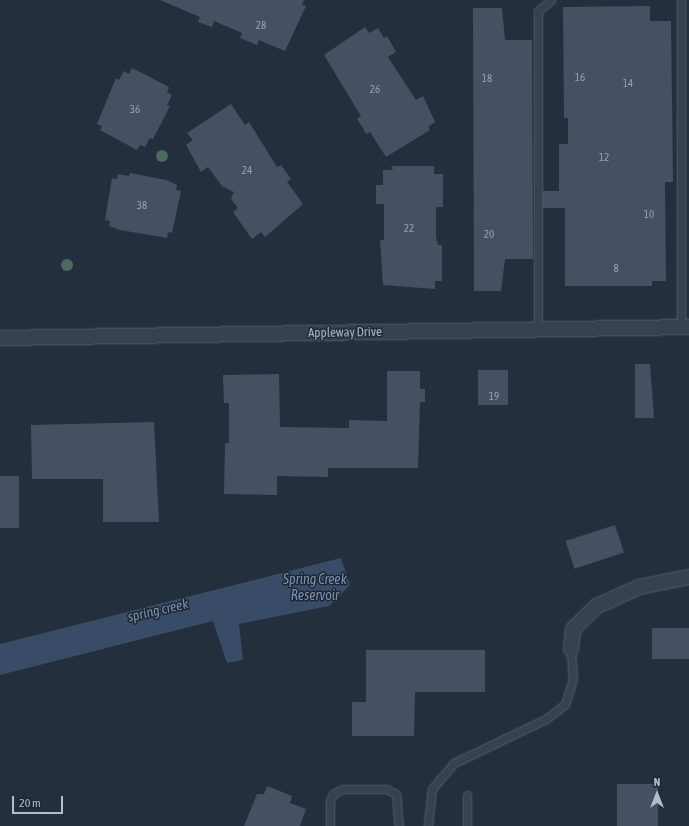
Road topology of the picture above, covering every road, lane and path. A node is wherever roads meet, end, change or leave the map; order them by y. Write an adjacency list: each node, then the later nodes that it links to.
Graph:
1 (551, 0): 4 (lane)
2 (681, 0): 3 (lane)
3 (685, 327): 4 (street, Appleway Drive)
4 (538, 328): 5 (street, Appleway Drive)
5 (0, 338)
6 (689, 577): 7 (street)
7 (571, 649): 11 (lane)
8 (467, 795): 12 (lane)
9 (330, 826): 10 (lane)
10 (399, 826)
11 (428, 826)
12 (467, 826)

